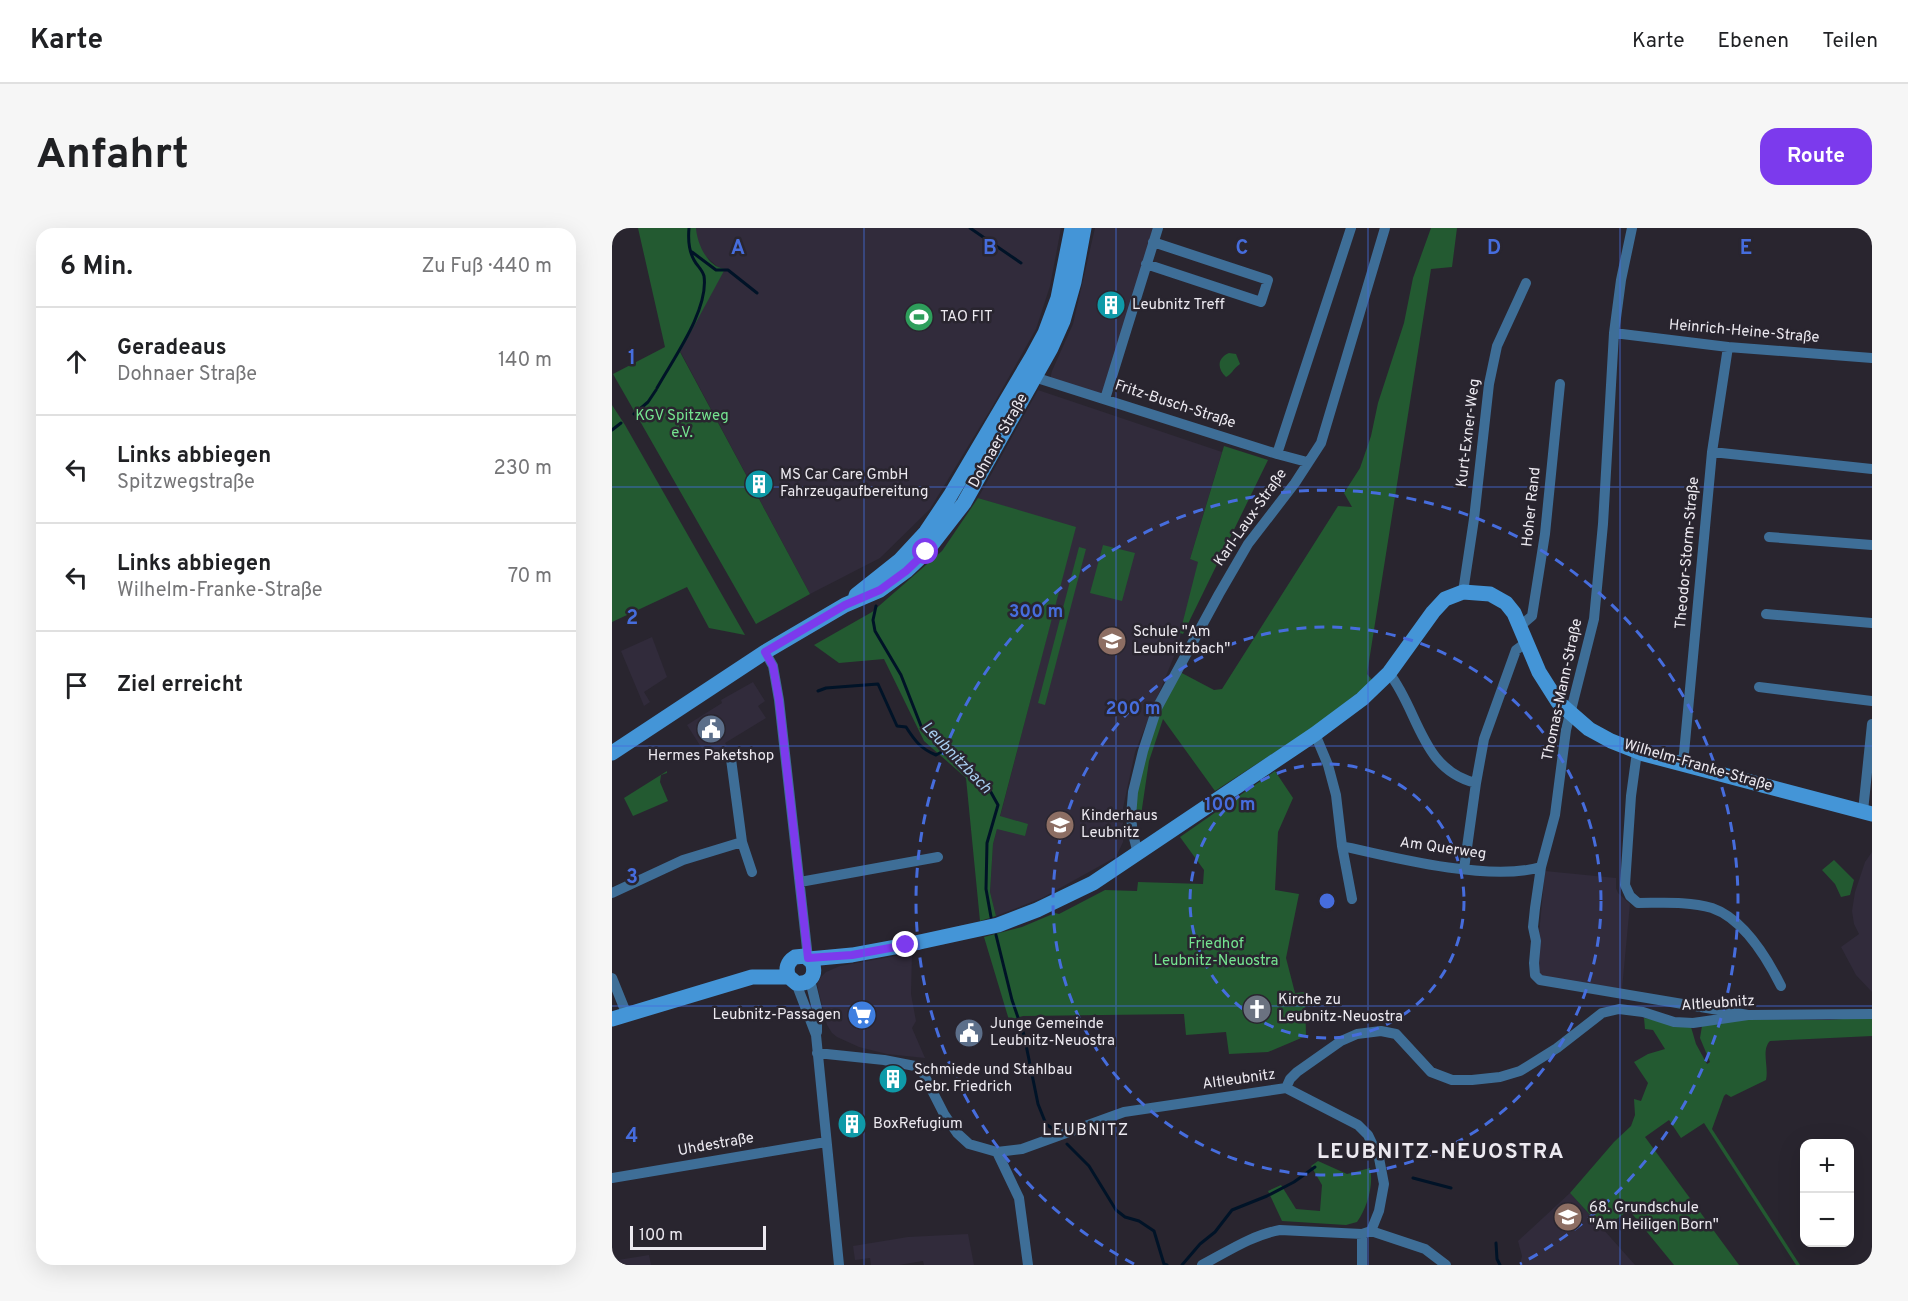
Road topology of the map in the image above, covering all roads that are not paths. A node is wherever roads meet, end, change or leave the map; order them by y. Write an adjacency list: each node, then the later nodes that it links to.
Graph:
1 (1072, 228): 23 (street, Dohnaer Straße)
2 (1084, 228): 13 (street, Dohnaer Straße)
3 (1158, 228): 7 (street)
4 (1351, 228): 17 (street, Karl-Laux-Straße)
5 (1385, 228): 18 (street, Karl-Laux-Straße)
6 (1632, 228): 10 (street, Thomas-Mann-Straße)
7 (1153, 242): 8 (street); 8 (street)
8 (1146, 264): 15 (street)
9 (1526, 283): 22 (street, Kurt-Exner-Weg)
10 (1614, 333): 11 (street, Heinrich-Heine-Straße); 32 (street, Thomas-Mann-Straße)
11 (1728, 346): 12 (street, Heinrich-Heine-Straße); 16 (street, Theodor-Storm-Straße)
12 (1872, 358)
13 (1034, 376): 15 (street, Fritz-Busch-Straße); 23 (street, Dohnaer Straße)
14 (1560, 384): 26 (street, Hoher Rand)
15 (1105, 399): 17 (street, Fritz-Busch-Straße)
16 (1712, 452): 19 (street); 38 (street, Theodor-Storm-Straße)
17 (1277, 454): 18 (street, Fritz-Busch-Straße)
18 (1307, 462): 43 (street, Karl-Laux-Straße)
19 (1872, 469)
20 (1769, 537): 21 (street)
21 (1872, 545)
22 (1463, 592): 26 (street, Wilhelm-Franke-Straße); 29 (street)
23 (845, 605): 28 (street, Dohnaer Straße)
24 (1766, 614): 25 (street)
25 (1872, 623)
26 (1520, 626): 27 (street, Wilhelm-Franke-Straße)
27 (1527, 642): 32 (street, Wilhelm-Franke-Straße); 39 (street)
28 (765, 652): 36 (street, Dohnaer Straße); 48 (street)
29 (1389, 673): 34 (street); 39 (street)
30 (1760, 687): 31 (street)
31 (1872, 701)
32 (1571, 715): 35 (street, Wilhelm-Franke-Straße); 45 (street, Thomas-Mann-Straße)
33 (1872, 724): 40 (street)
34 (1316, 734): 42 (street); 43 (street)
35 (1637, 752): 38 (street, Wilhelm-Franke-Straße); 53 (street)
36 (612, 753)
37 (731, 759): 41 (street)
38 (1683, 764): 40 (street, Wilhelm-Franke-Straße)
39 (1476, 783): 46 (street)
40 (1868, 812)
41 (742, 842): 47 (street); 49 (street)
42 (1342, 846): 46 (street, Am Querweg); 50 (street)
43 (1138, 854): 51 (street)
44 (938, 857): 48 (street)
45 (1541, 867): 46 (street, Am Querweg); 56 (street, Thomas-Mann-Straße)
46 (1464, 868)
47 (752, 872)
48 (800, 882): 51 (street)
49 (612, 893)
50 (1352, 899)
51 (801, 969): 55 (street); 58 (street)
52 (612, 978): 55 (street)
53 (1781, 986)
54 (1872, 1014): 56 (street, Altleubnitz)
55 (627, 1015): 57 (street)
56 (1748, 1015): 59 (street, Altleubnitz)
57 (612, 1019)
58 (817, 1053): 60 (street); 61 (street, Altleubnitz)
59 (1286, 1088): 61 (street, Altleubnitz); 63 (street)
60 (826, 1142): 62 (street, Uhdestraße); 64 (street)
61 (997, 1152): 65 (street)
62 (612, 1178)
63 (1367, 1233): 66 (street); 67 (street); 68 (street)
64 (838, 1265)
65 (1028, 1265)
66 (1202, 1265)
67 (1362, 1265)
68 (1446, 1265)

